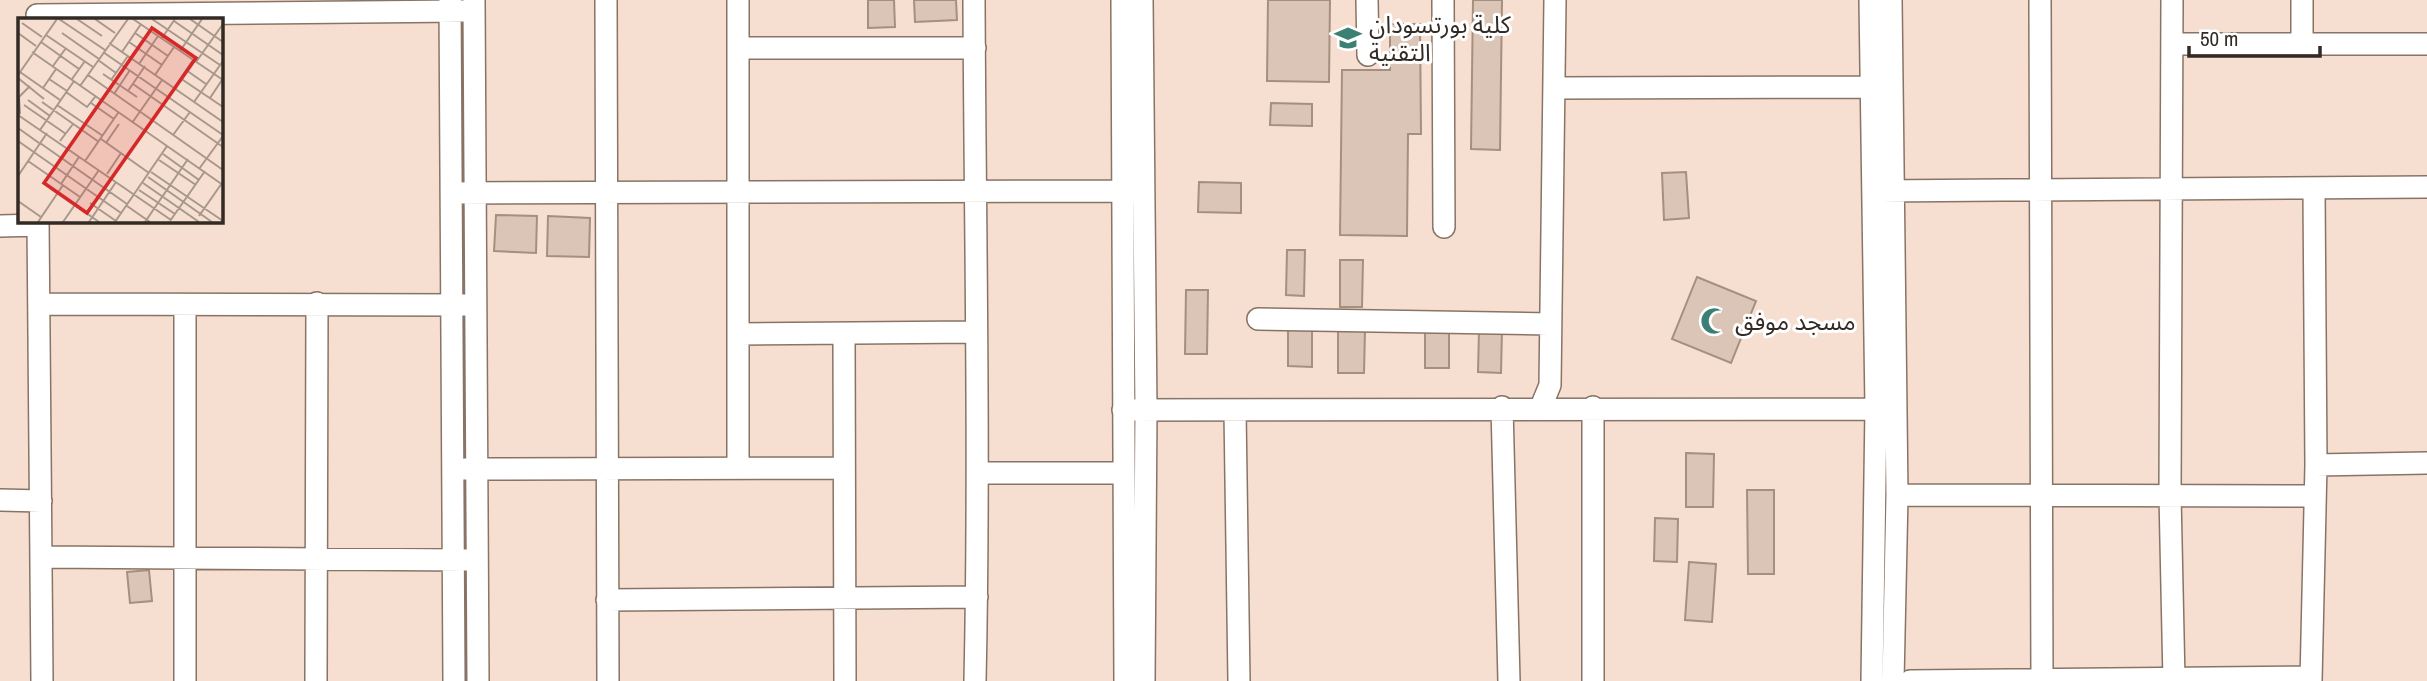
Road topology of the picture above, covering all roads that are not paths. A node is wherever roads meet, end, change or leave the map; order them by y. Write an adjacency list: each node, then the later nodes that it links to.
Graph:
1 (606, 0): 37 (street)
2 (738, 0): 22 (street)
3 (974, 0): 23 (street)
4 (1122, 0): 34 (street)
5 (1142, 0): 34 (street)
6 (1367, 0): 24 (street)
7 (1443, 0): 40 (street)
8 (1555, 0): 26 (street)
9 (1870, 0): 25 (street)
10 (1891, 0): 31 (street)
11 (2040, 0): 28 (street)
12 (2172, 0): 20 (street)
13 (2302, 0): 19 (street)
14 (323, 6): 15 (street); 17 (street)
15 (450, 6): 16 (street); 35 (street)
16 (474, 6): 36 (street)
17 (186, 7): 18 (street)
18 (37, 11)
19 (2302, 42): 20 (street); 21 (street)
20 (2174, 44): 29 (street)
21 (2427, 44)
22 (739, 48): 23 (street); 32 (street)
23 (975, 48): 33 (street)
24 (1368, 55)
25 (1870, 87): 26 (street); 31 (street)
26 (1555, 88): 47 (street)
27 (2427, 187): 30 (street)
28 (2041, 188): 29 (street); 31 (street); 69 (street)
29 (2172, 189): 30 (street); 68 (street)
30 (2315, 190): 59 (street)
31 (1881, 191): 54 (street)
32 (739, 192): 33 (street); 37 (street); 49 (street)
33 (977, 192): 34 (street); 48 (street)
34 (1133, 192): 55 (street); 56 (street)
35 (452, 193): 36 (street); 44 (street)
36 (476, 193): 37 (street); 45 (street)
37 (607, 195): 60 (street)
38 (38, 223): 39 (street); 42 (street)
39 (0, 226)
40 (1444, 227)
41 (317, 303): 43 (street); 44 (street); 75 (street)
42 (39, 304): 43 (street); 72 (street)
43 (185, 305): 74 (street)
44 (452, 305): 45 (street); 64 (street)
45 (476, 305): 61 (street)
46 (1258, 319): 47 (street)
47 (1549, 324): 52 (street)
48 (974, 332): 50 (street); 65 (street)
49 (739, 334): 50 (street); 62 (street)
50 (844, 336): 63 (street)
51 (1502, 407): 52 (street); 57 (street); 95 (street)
52 (1541, 407): 53 (street)
53 (1593, 407): 54 (street); 96 (street)
54 (1886, 409): 67 (street); 97 (street)
55 (1123, 410): 56 (street); 66 (street)
56 (1146, 410): 57 (street); 93 (street)
57 (1235, 411): 94 (street)
58 (2427, 463): 59 (street)
59 (2316, 465): 70 (street)
60 (607, 467): 61 (street); 62 (street); 80 (street)
61 (477, 468): 64 (street); 76 (street)
62 (738, 468): 63 (street)
63 (844, 468): 79 (street)
64 (453, 470): 77 (street)
65 (978, 473): 66 (street); 78 (street)
66 (1124, 473): 92 (street)
67 (1897, 495): 69 (street); 98 (street)
68 (2170, 495): 69 (street); 70 (street); 81 (street)
69 (2040, 496): 83 (street)
70 (2314, 496): 82 (street)
71 (0, 500): 72 (street)
72 (41, 500): 73 (street)
73 (42, 557): 74 (street); 84 (street)
74 (186, 559): 75 (street); 85 (street)
75 (317, 560): 77 (street); 86 (street)
76 (476, 560): 77 (street); 88 (street)
77 (453, 561): 87 (street)
78 (977, 597): 79 (street); 91 (street)
79 (845, 599): 80 (street); 90 (street)
80 (607, 600): 89 (street)
81 (2174, 679): 82 (street); 83 (street)
82 (2311, 679)
83 (2042, 680): 99 (street)
84 (42, 681)
85 (185, 681)
86 (316, 681)
87 (454, 681)
88 (478, 681)
89 (608, 681)
90 (845, 681)
91 (975, 681)
92 (1125, 681)
93 (1144, 681)
94 (1239, 681)
95 (1509, 681)
96 (1593, 681)
97 (1872, 681)
98 (1893, 681)
99 (1910, 681)

